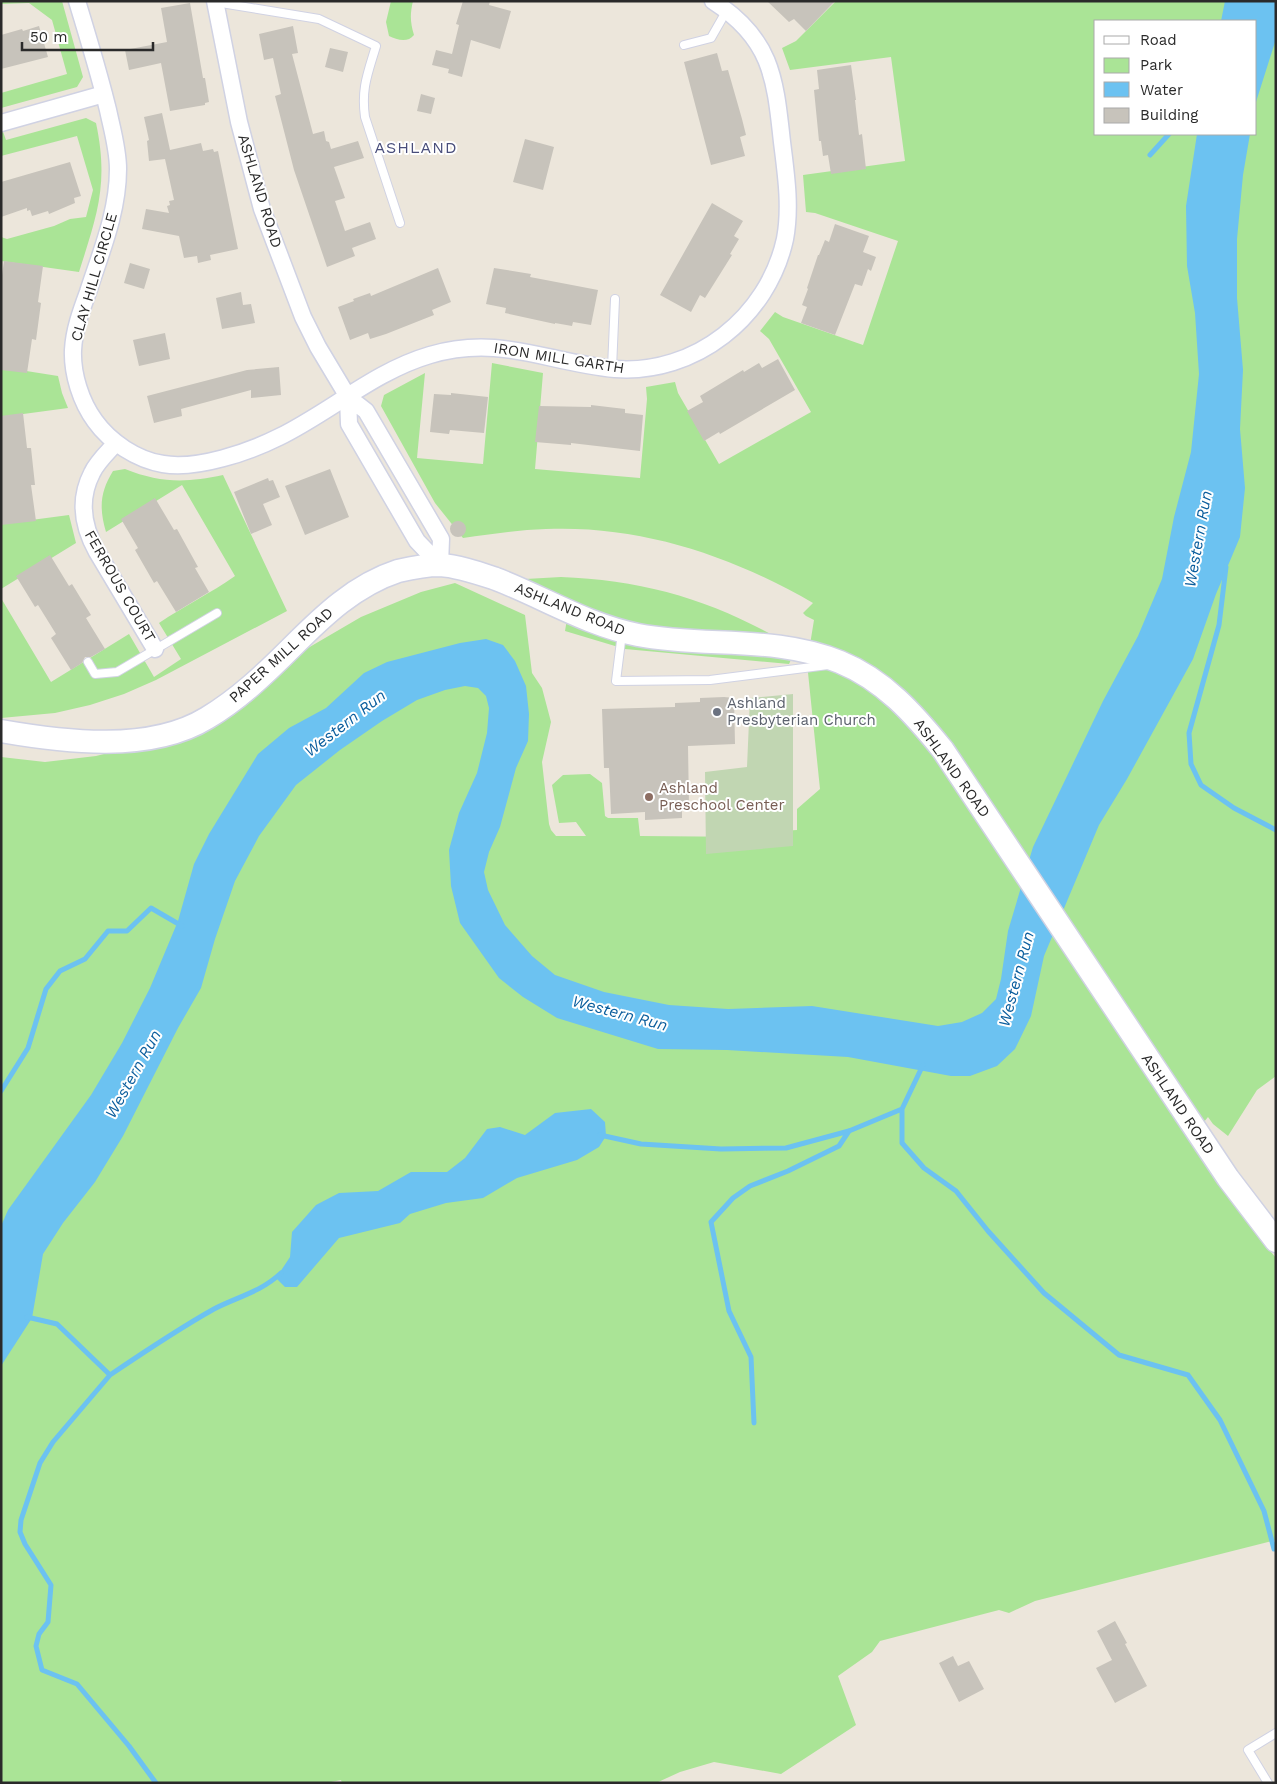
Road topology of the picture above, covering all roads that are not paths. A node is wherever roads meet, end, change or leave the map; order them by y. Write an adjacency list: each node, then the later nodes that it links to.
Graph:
1 (77, 1): 6 (street, CLAY HILL CIRCLE)
2 (215, 1): 8 (lane); 11 (street, ASHLAND ROAD)
3 (713, 1): 4 (street, IRON MILL GARTH)
4 (727, 10): 5 (lane); 10 (street, IRON MILL GARTH)
5 (684, 45)
6 (104, 94): 7 (street); 12 (street, CLAY HILL CIRCLE)
7 (1, 124)
8 (400, 223)
9 (615, 299): 10 (lane)
10 (612, 368): 11 (street, IRON MILL GARTH)
11 (348, 397): 12 (street, CLAY HILL CIRCLE); 13 (street, ASHLAND ROAD); 13 (street, ASHLAND ROAD)
12 (116, 443): 16 (street, FERROUS COURT)
13 (440, 565): 15 (main road, ASHLAND ROAD); 19 (main road, PAPER MILL ROAD)
14 (217, 613): 16 (lane)
15 (622, 631): 18 (main road, ASHLAND ROAD); 18 (lane)
16 (156, 650): 17 (lane)
17 (88, 662)
18 (841, 662): 20 (main road, ASHLAND ROAD)
19 (1, 731)
20 (1276, 1241)
21 (1276, 1733): 22 (lane)
22 (1268, 1783)

